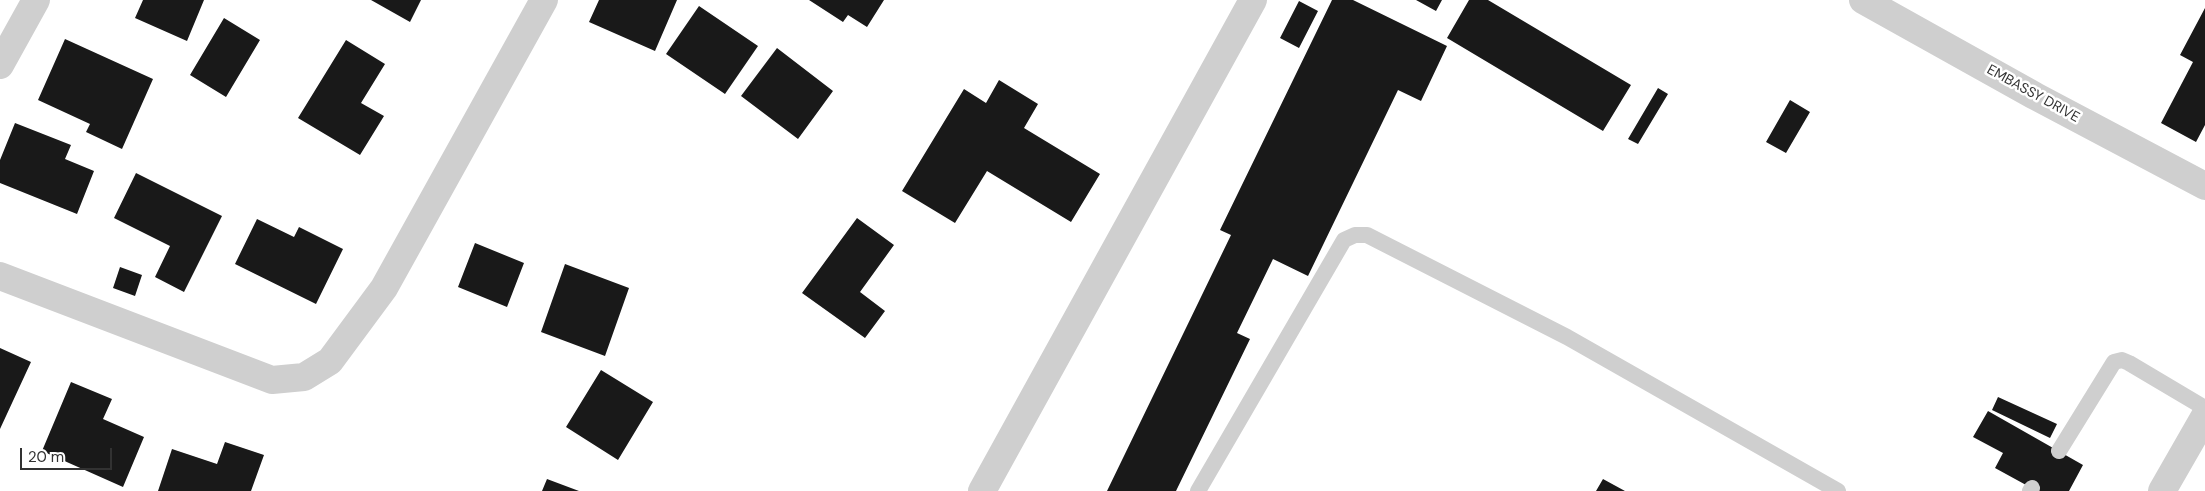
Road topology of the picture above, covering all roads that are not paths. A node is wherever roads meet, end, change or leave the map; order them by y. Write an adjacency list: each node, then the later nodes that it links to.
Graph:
1 (36, 0): 5 (street)
2 (544, 0): 7 (street)
3 (1253, 0): 11 (street)
4 (1863, 0): 6 (street, EMBASSY DRIVE)
5 (0, 65)
6 (2205, 186)
7 (0, 276)
8 (2205, 408): 10 (lane)
9 (2205, 416): 14 (street)
10 (2059, 451)
11 (982, 491)
12 (1198, 491): 13 (lane)
13 (1838, 491)
14 (2162, 491)

